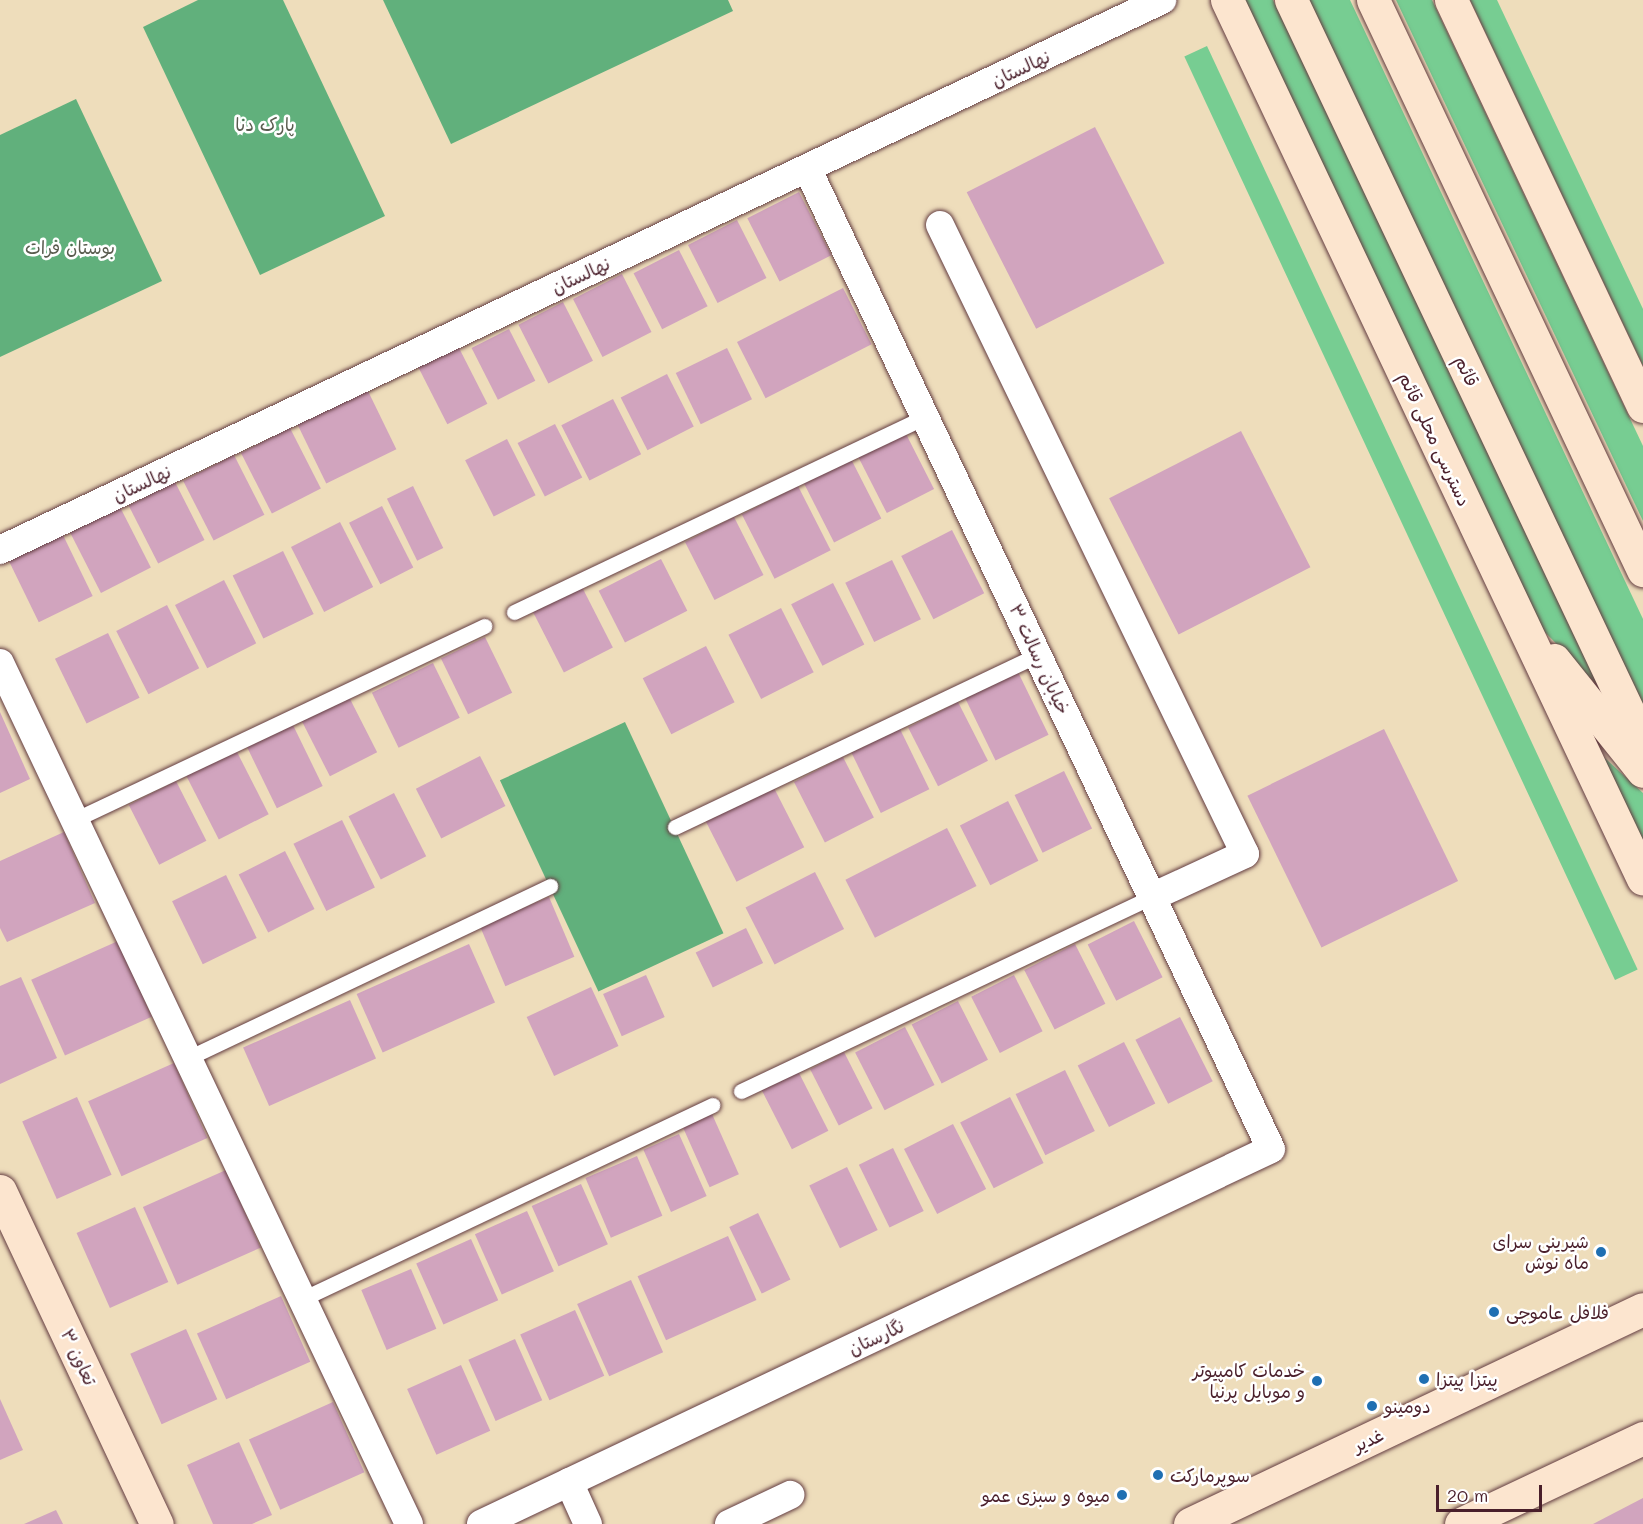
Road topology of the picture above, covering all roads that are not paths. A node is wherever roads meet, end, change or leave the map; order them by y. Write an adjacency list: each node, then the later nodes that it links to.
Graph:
1 (1162, 0): 6 (street, نهالستان)
2 (1227, 0): 13 (main road, دسترسی محلی قائم)
3 (1291, 0): 17 (main road, قائم)
4 (1373, 0): 11 (main road)
5 (1451, 0): 8 (main road)
6 (807, 168): 9 (street, خیابان رسالت ۳); 10 (street, نهالستان)
7 (940, 225): 23 (street)
8 (1643, 406)
9 (926, 417): 12 (lane); 15 (street, خیابان رسالت ۳)
10 (0, 550)
11 (1643, 570)
12 (514, 612)
13 (1519, 617): 18 (main road); 21 (main road, دسترسی محلی قائم)
14 (485, 626): 19 (lane)
15 (1038, 655): 20 (lane); 23 (street, خیابان رسالت ۳)
16 (0, 663): 19 (street)
17 (1643, 743)
18 (1643, 771)
19 (74, 820): 24 (street)
20 (675, 827)
21 (1643, 879)
22 (550, 886): 24 (lane)
23 (1152, 897): 25 (lane); 27 (street, خیابان رسالت ۳)
24 (188, 1058): 29 (street)
25 (741, 1091)
26 (712, 1105): 29 (lane)
27 (1271, 1149): 32 (street, نگارستان)
28 (0, 1191): 34 (main road, تعاون ۳)
29 (302, 1299): 35 (street)
30 (1643, 1309): 39 (main road, غدیر)
31 (1643, 1438): 40 (main road)
32 (569, 1482): 36 (street, نگارستان); 37 (street)
33 (790, 1495): 38 (street)
34 (158, 1524)
35 (409, 1524)
36 (481, 1524)
37 (588, 1524)
38 (729, 1524)
39 (1190, 1524)
40 (1461, 1524)

